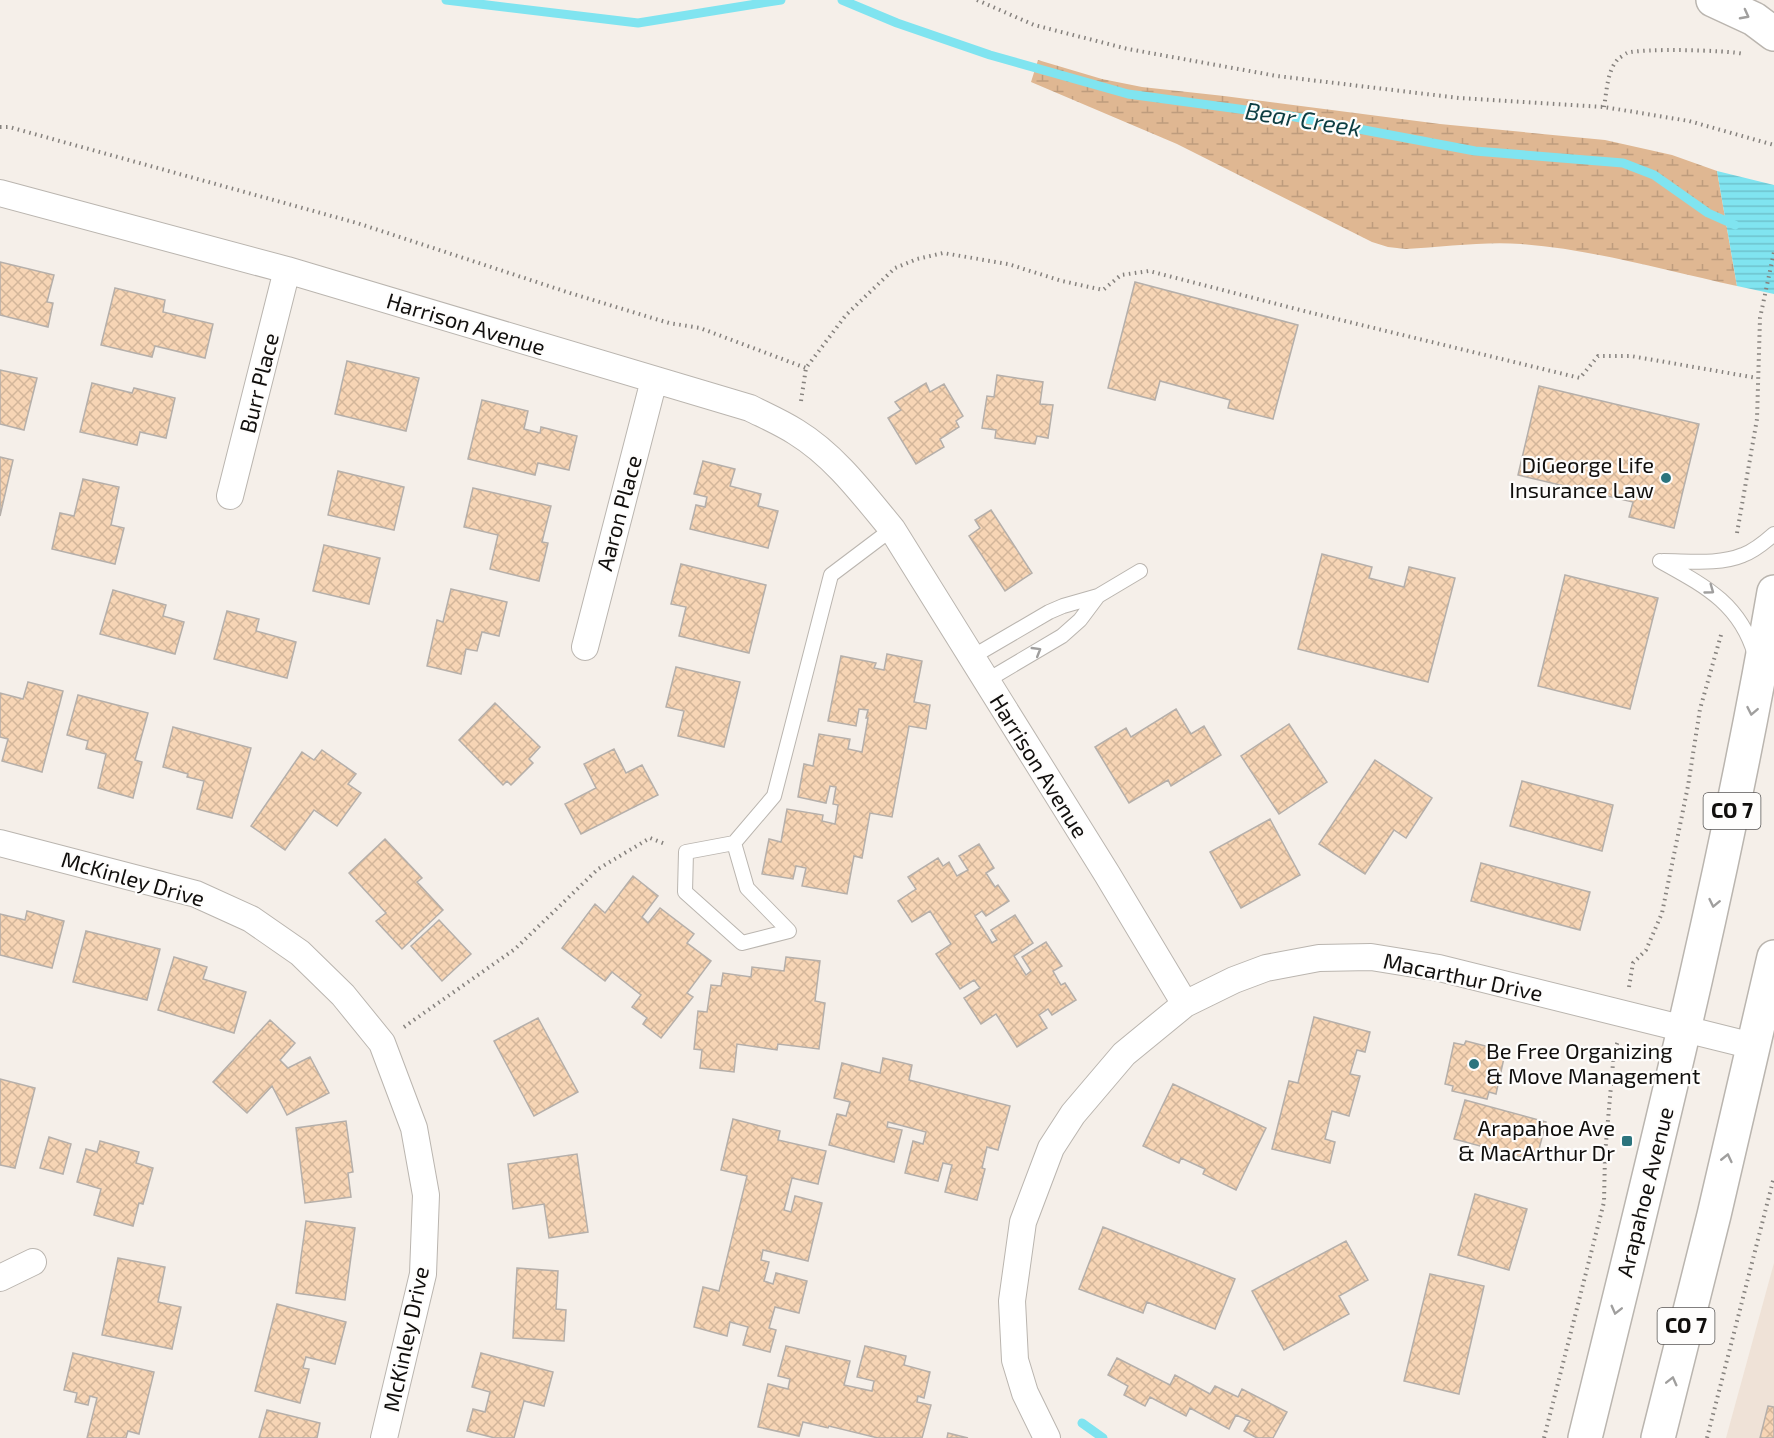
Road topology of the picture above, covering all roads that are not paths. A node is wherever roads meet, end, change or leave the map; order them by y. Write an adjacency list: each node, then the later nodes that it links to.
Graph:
1 (1713, 0): 2 (main road, one-way to 2)
2 (1774, 34)
3 (0, 193): 4 (street, Harrison Avenue)
4 (287, 270): 5 (street, Harrison Avenue); 6 (street, Burr Place)
5 (654, 380): 7 (street, Harrison Avenue); 12 (street, Aaron Place)
6 (230, 496)
7 (891, 529): 13 (street, Harrison Avenue); 17 (lane)
8 (1774, 534): 14 (lane, one-way to 14)
9 (1140, 571): 11 (lane)
10 (1774, 592): 14 (main road, Arapahoe Avenue / CO 7)
11 (1098, 596): 13 (lane); 15 (lane, one-way to 11)
12 (585, 646)
13 (972, 657): 15 (street, Harrison Avenue)
14 (1759, 672): 20 (main road, Arapahoe Avenue / CO 7, one-way to 20)
15 (986, 681): 19 (street, Harrison Avenue)
16 (0, 843): 24 (street, McKinley Drive)
17 (734, 843): 17 (lane)
18 (1774, 957): 21 (main road, CO 7)
19 (1185, 1004): 20 (street, Macarthur Drive); 25 (street, Macarthur Drive)
20 (1685, 1029): 21 (street, Macarthur Drive); 26 (main road, Arapahoe Avenue / CO 7, one-way to 26)
21 (1753, 1046): 27 (main road, CO 7, one-way to 21)
22 (33, 1262): 23 (street)
23 (0, 1278)
24 (384, 1438)
25 (1047, 1438)
26 (1585, 1438)
27 (1658, 1438)

